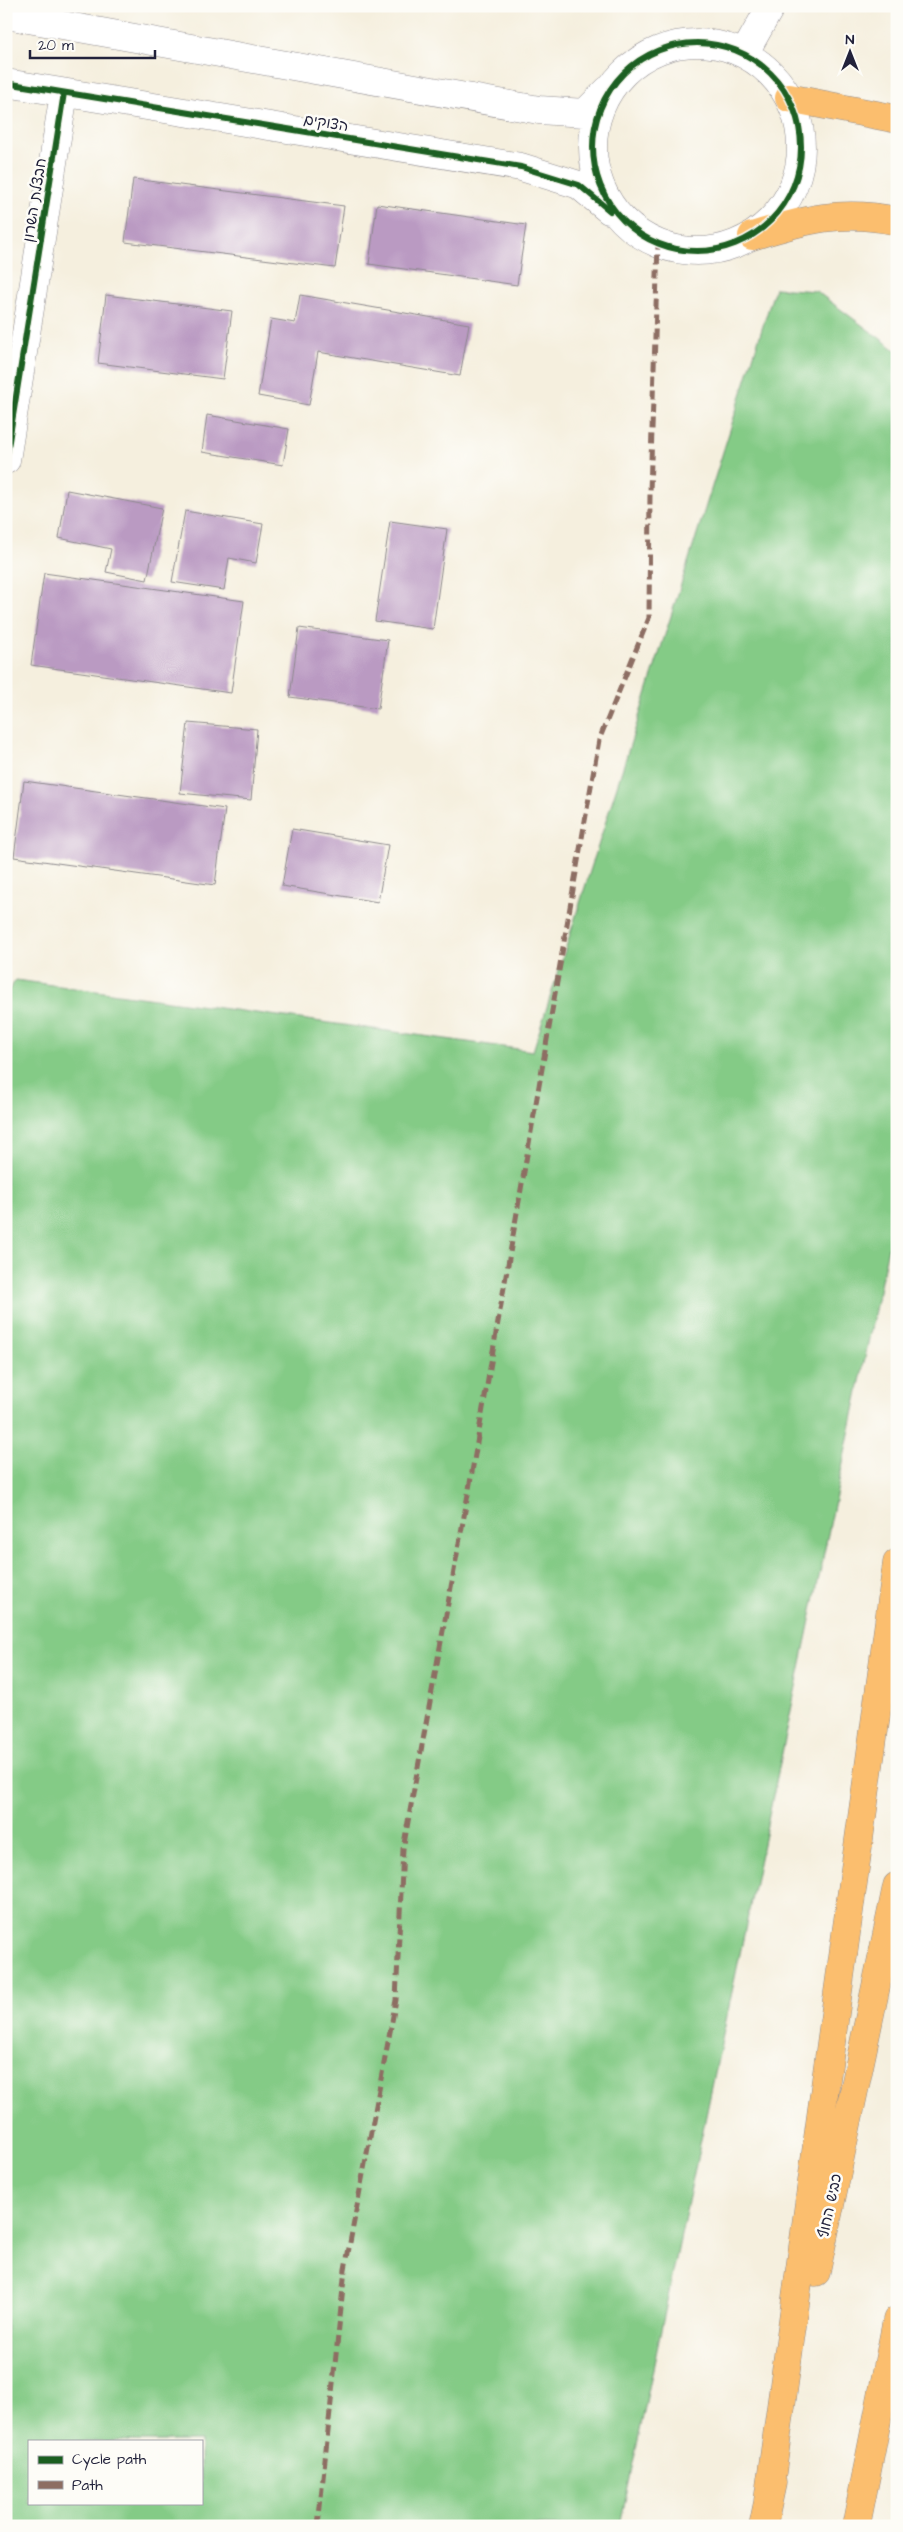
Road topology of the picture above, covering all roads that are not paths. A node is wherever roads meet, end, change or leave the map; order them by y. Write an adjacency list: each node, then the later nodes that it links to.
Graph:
1 (771, 6): 4 (street)
2 (6, 15): 3 (street)
3 (80, 16): 6 (street)
4 (744, 54): 6 (street); 8 (street)
5 (6, 83): 7 (street, הצוקים)
6 (613, 86): 11 (street)
7 (64, 93): 11 (street, הצוקים); 13 (street, חבצלת השרון)
8 (789, 98): 9 (highway); 12 (street)
9 (897, 119)
10 (897, 221): 12 (highway)
11 (628, 224): 12 (street)
12 (752, 236)
13 (6, 460)
14 (897, 1563): 16 (highway)
15 (897, 1585): 16 (highway)
16 (887, 1628): 19 (highway)
17 (897, 1886): 19 (highway, כביש החוף)
18 (897, 2320): 20 (highway)
19 (766, 2513)
20 (856, 2526)

